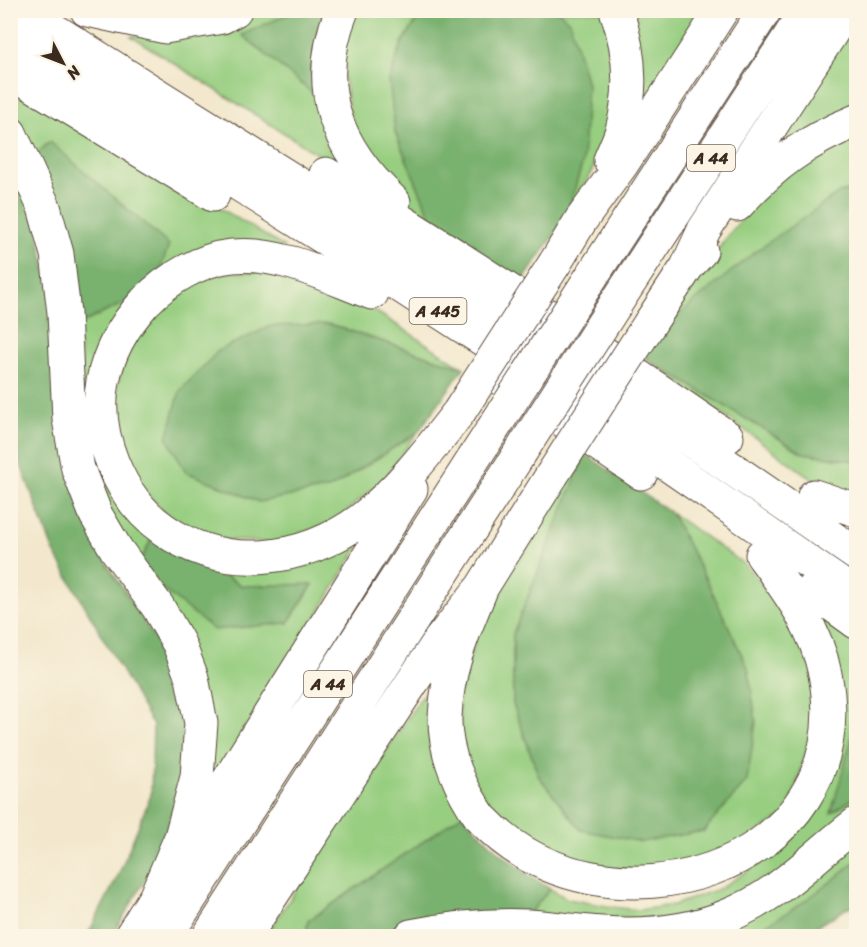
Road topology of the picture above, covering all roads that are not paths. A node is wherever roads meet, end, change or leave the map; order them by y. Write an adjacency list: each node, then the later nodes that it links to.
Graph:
1 (22, 10): 23 (highway, A 445)
2 (61, 10): 16 (highway)
3 (87, 10): 4 (highway)
4 (235, 10)
5 (342, 10): 16 (highway)
6 (616, 10): 15 (highway)
7 (722, 10): 15 (highway)
8 (765, 10): 31 (highway, A 44, bridge)
9 (807, 10): 32 (highway, A 44, bridge)
10 (846, 10): 17 (highway)
11 (10, 41): 26 (highway, A 445)
12 (10, 71): 18 (highway)
13 (856, 122): 17 (highway)
14 (10, 133): 29 (highway)
15 (581, 220): 19 (highway, bridge)
16 (442, 245): 20 (highway)
17 (687, 267): 25 (highway, bridge)
18 (372, 293): 19 (highway); 24 (highway)
19 (459, 412): 29 (highway)
20 (814, 496): 21 (highway); 22 (highway)
21 (856, 510)
22 (856, 527)
23 (856, 554)
24 (762, 555): 25 (highway); 27 (highway)
25 (482, 587): 33 (highway)
26 (856, 595)
27 (856, 622)
28 (856, 824): 34 (highway)
29 (155, 898): 30 (highway)
30 (132, 936)
31 (166, 936)
32 (208, 936)
33 (245, 936)
34 (411, 936)

